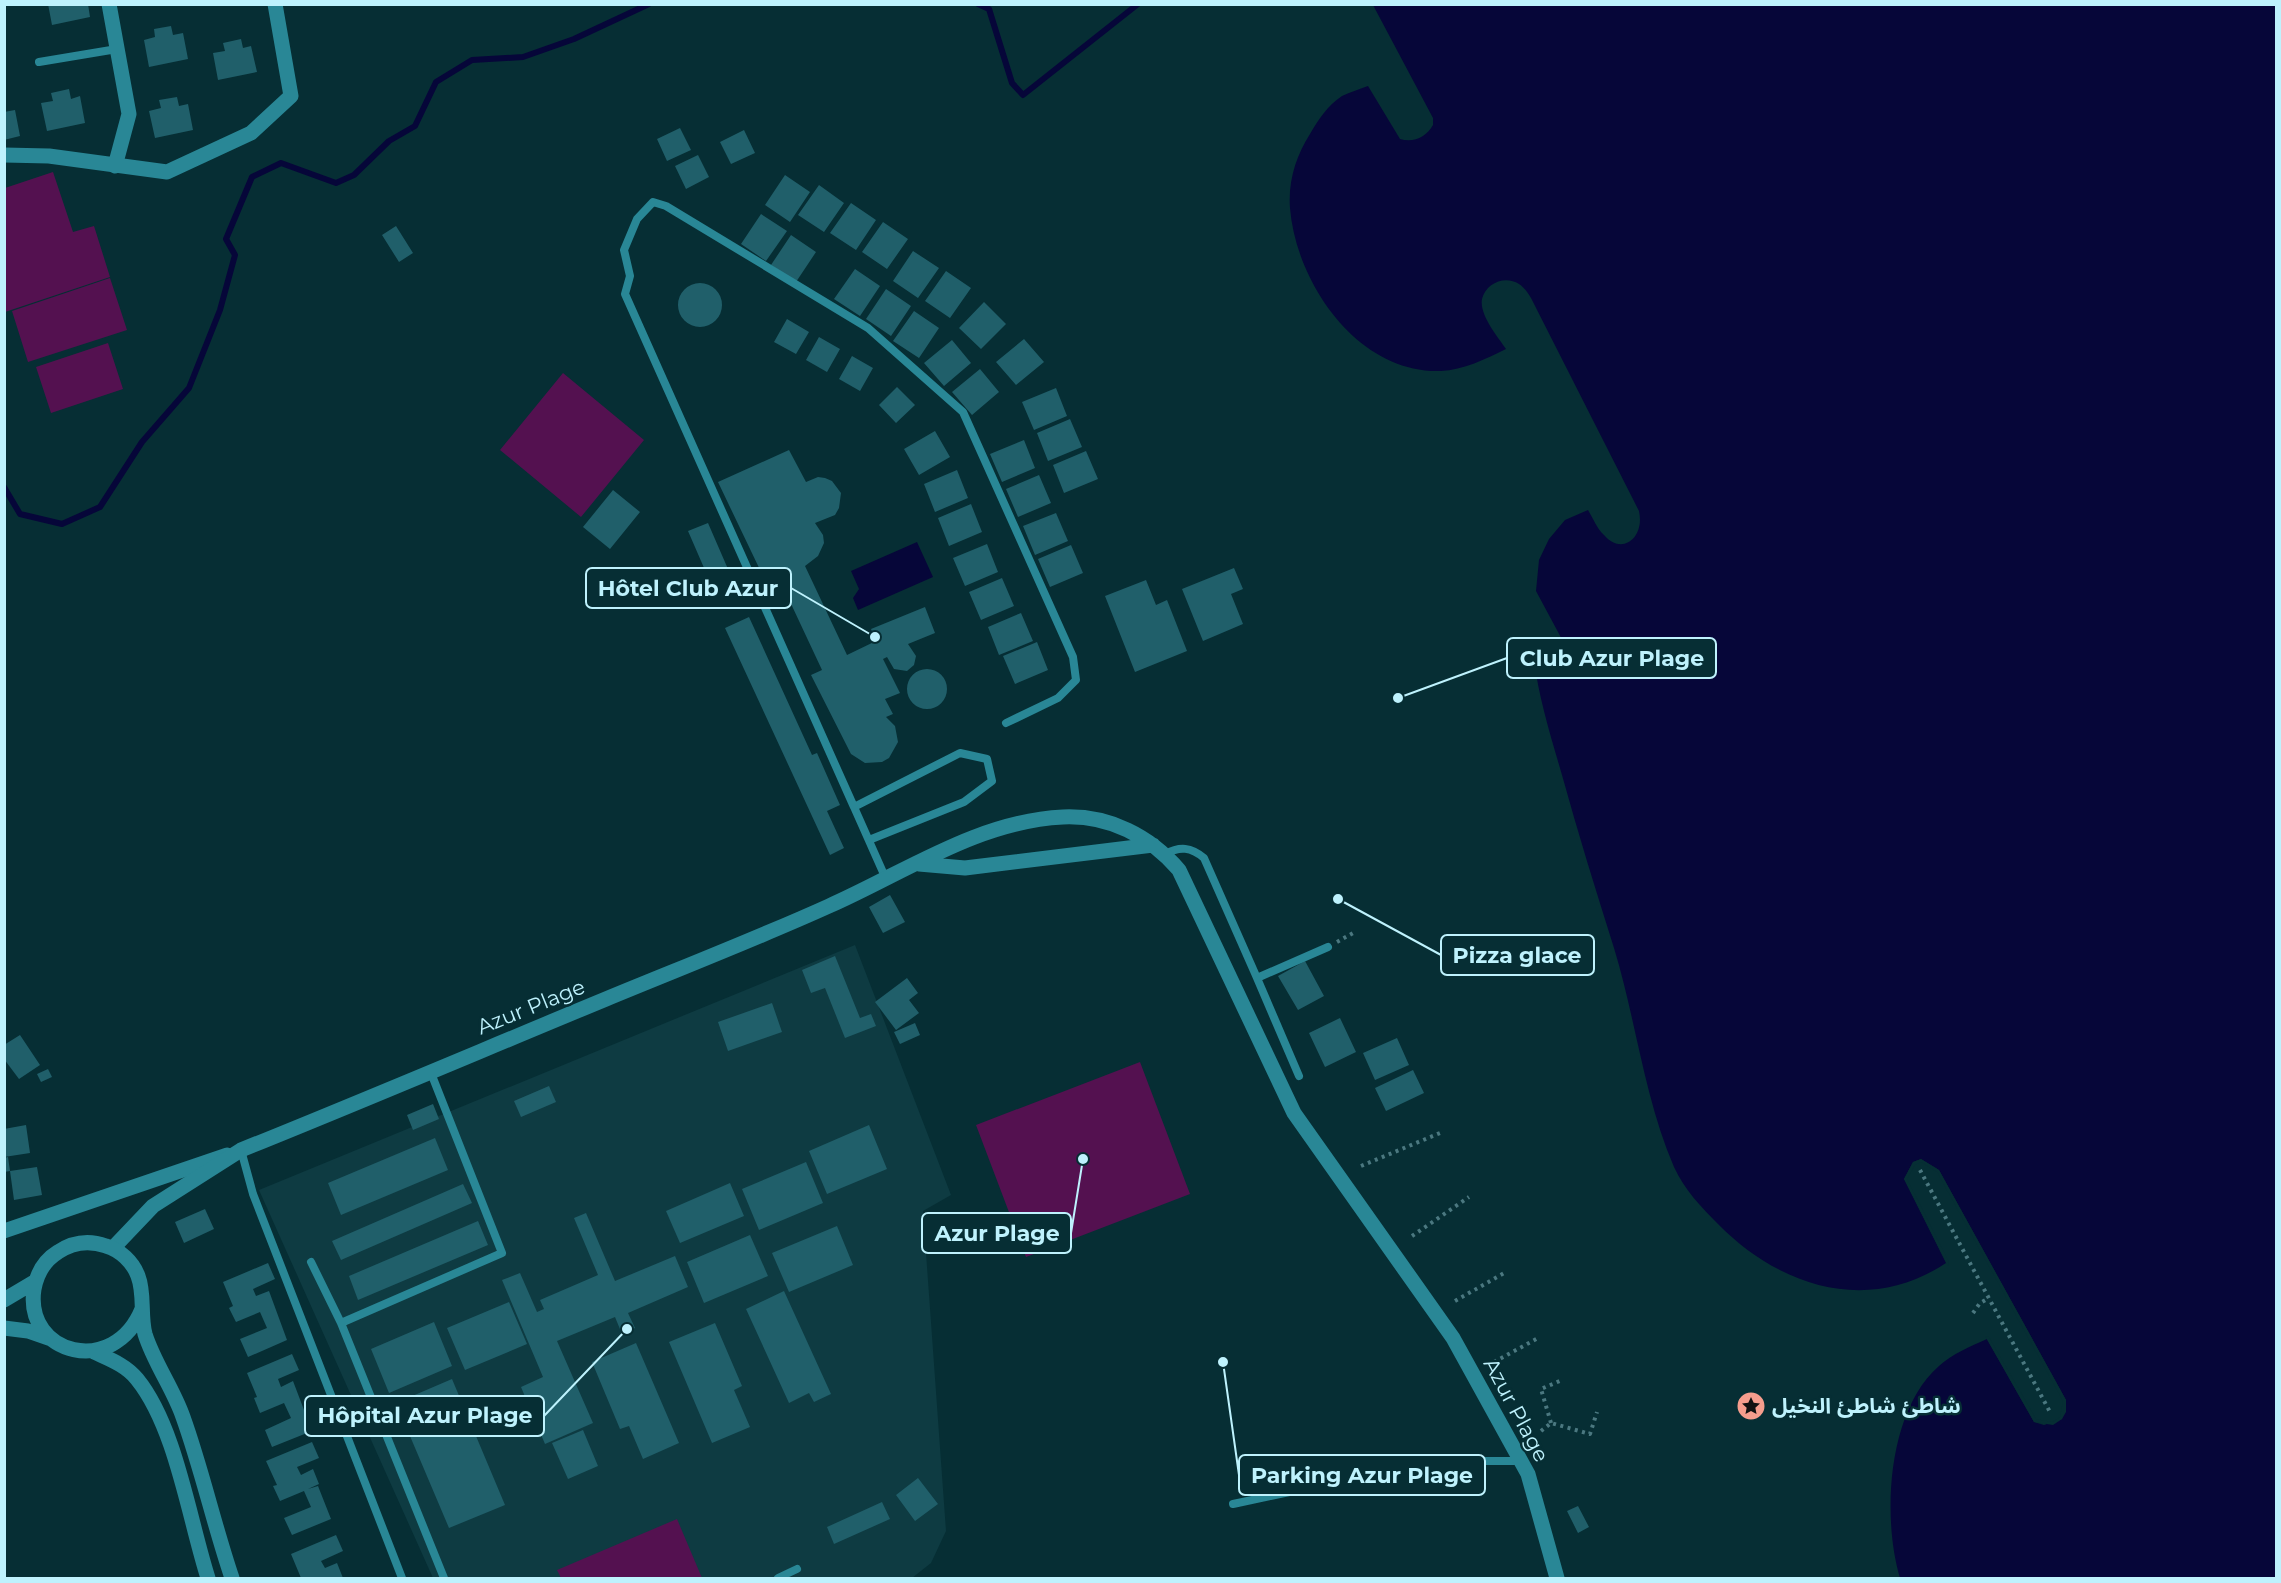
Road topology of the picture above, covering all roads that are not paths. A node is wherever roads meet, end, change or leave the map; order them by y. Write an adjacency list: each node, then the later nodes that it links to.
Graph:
1 (109, 4): 3 (street)
2 (275, 4): 6 (street)
3 (117, 49): 4 (lane); 6 (street)
4 (39, 62)
5 (4, 155): 6 (street)
6 (115, 166)
7 (1006, 723): 8 (lane)
8 (854, 807): 9 (lane); 9 (lane)
9 (869, 840): 12 (lane)
10 (1159, 850): 11 (street, Azur Plage); 11 (street, Azur Plage); 14 (lane); 28 (street, Azur Plage)
11 (919, 864): 12 (street, Azur Plage)
12 (886, 879): 15 (street, Azur Plage)
13 (1328, 947): 14 (lane)
14 (1257, 978): 16 (lane)
15 (431, 1073): 17 (street, Azur Plage); 24 (lane)
16 (1299, 1076)
17 (241, 1150): 18 (street, Azur Plage); 19 (street); 33 (lane)
18 (4, 1231)
19 (113, 1248): 21 (street); 23 (street)
20 (311, 1262): 24 (lane)
21 (36, 1281): 22 (street); 26 (street)
22 (4, 1300)
23 (142, 1309): 27 (street); 32 (street)
24 (341, 1323): 34 (lane)
25 (4, 1328): 26 (street)
26 (52, 1339): 27 (street)
27 (94, 1352): 31 (street)
28 (1520, 1461): 29 (lane); 36 (street, Azur Plage)
29 (1233, 1504)
30 (797, 1569): 35 (lane)
31 (208, 1578)
32 (232, 1578)
33 (402, 1578)
34 (444, 1578)
35 (778, 1578)
36 (1557, 1578)

